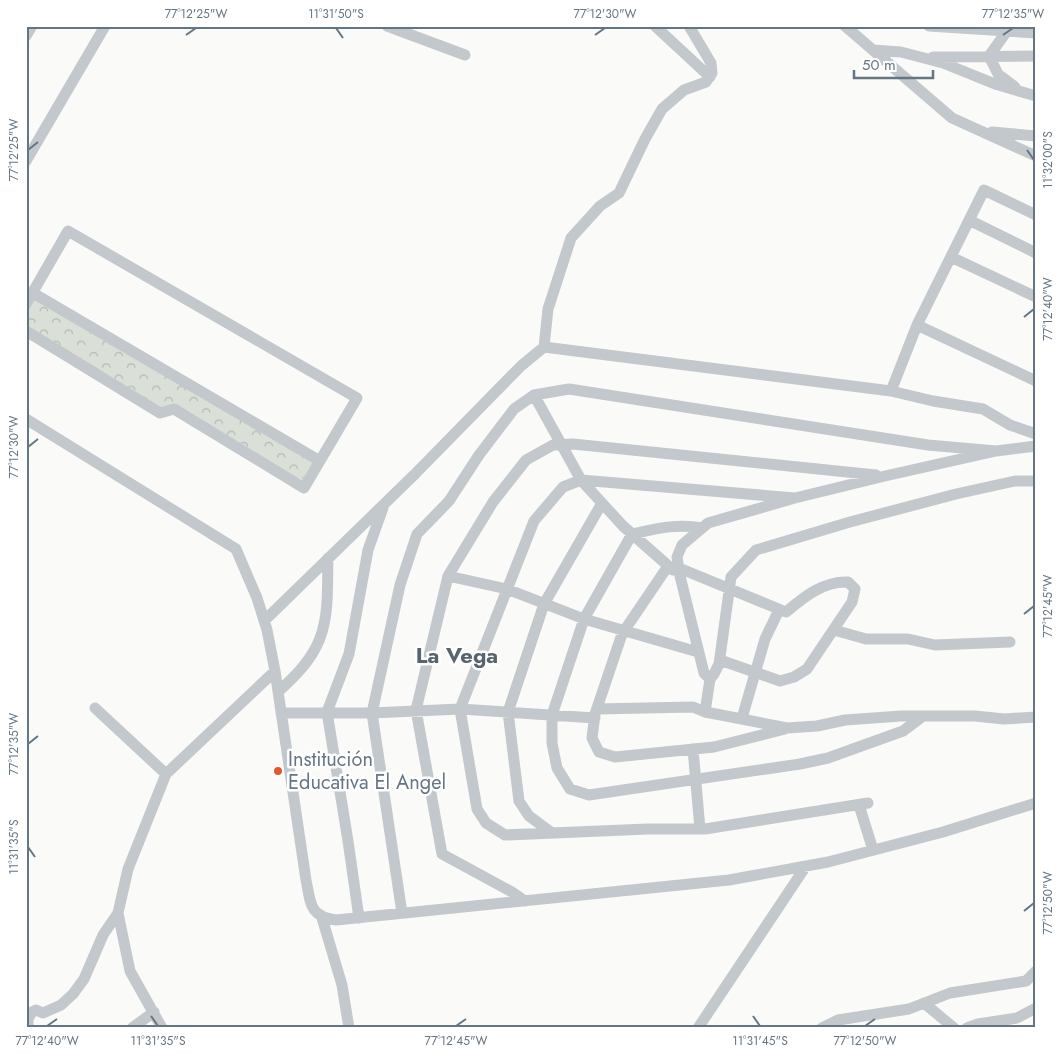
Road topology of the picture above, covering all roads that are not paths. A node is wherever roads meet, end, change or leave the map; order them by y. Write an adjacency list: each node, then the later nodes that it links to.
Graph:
1 (32, 26): 12 (street)
2 (105, 26): 24 (street)
3 (387, 26): 14 (street)
4 (655, 26): 18 (street)
5 (689, 26): 18 (street)
6 (845, 26): 13 (street)
7 (929, 26): 8 (street)
8 (935, 26): 9 (street)
9 (988, 28): 11 (street)
10 (1034, 30): 11 (street)
11 (1007, 31): 15 (street)
12 (26, 36)
13 (873, 50): 17 (street); 21 (street)
14 (465, 55)
15 (989, 56): 16 (street); 17 (street); 19 (street)
16 (1036, 56)
17 (921, 57): 19 (street)
18 (710, 77): 34 (street)
19 (1020, 91): 20 (street)
20 (1036, 96)
21 (983, 132): 22 (street); 23 (street)
22 (1036, 136)
23 (1036, 156)
24 (26, 161)
25 (1036, 215): 26 (street)
26 (969, 220): 27 (street); 28 (street)
27 (1036, 253)
28 (951, 258): 30 (street); 32 (street)
29 (33, 293): 31 (street); 43 (street); 43 (street)
30 (1036, 297)
31 (26, 304)
32 (917, 325): 35 (street); 36 (street)
33 (26, 331): 43 (street)
34 (544, 347): 36 (street); 49 (street)
35 (1036, 381)
36 (891, 391): 39 (street)
37 (534, 395): 40 (street); 42 (street); 77 (street)
38 (26, 420): 60 (street)
39 (1036, 434)
40 (560, 444): 44 (street); 45 (street); 54 (street)
41 (1036, 446): 42 (street)
42 (996, 451): 44 (street)
43 (320, 461)
44 (885, 476): 47 (street)
45 (581, 480): 47 (street); 48 (street); 55 (street)
46 (1036, 481): 56 (street)
47 (795, 498): 50 (street)
48 (602, 503): 51 (street); 57 (street)
49 (384, 504): 52 (street); 73 (street)
50 (702, 528): 51 (street); 53 (street)
51 (632, 534): 53 (street); 59 (street)
52 (328, 558): 60 (street); 69 (street)
53 (675, 570): 56 (street); 61 (street); 64 (street)
54 (448, 576): 55 (street); 72 (street)
55 (507, 588): 57 (street); 71 (street)
56 (729, 590): 58 (street); 65 (street)
57 (544, 604): 59 (street); 74 (street)
58 (779, 610): 62 (street); 67 (street)
59 (584, 619): 61 (street); 79 (street)
60 (264, 621): 66 (street)
61 (625, 630): 64 (street); 78 (street)
62 (834, 630): 63 (street); 67 (street)
63 (1010, 642)
64 (698, 652): 68 (street)
65 (720, 660): 67 (street); 68 (street)
66 (275, 671): 69 (street); 85 (street)
67 (755, 673): 82 (street)
68 (710, 679): 75 (street)
69 (278, 692): 76 (street)
70 (95, 708): 85 (street)
71 (460, 708): 72 (street); 74 (street); 89 (street)
72 (416, 710): 77 (street); 92 (street)
73 (327, 712): 76 (street); 77 (street); 96 (street)
74 (508, 712): 79 (street); 89 (street)
75 (705, 712): 78 (street); 82 (street)
76 (281, 713): 95 (street)
77 (372, 713): 94 (street)
78 (596, 713): 79 (street); 84 (street)
79 (552, 715): 86 (street)
80 (923, 716): 81 (street); 83 (street); 86 (street)
81 (1036, 717)
82 (742, 718): 83 (street)
83 (787, 728): 84 (street)
84 (693, 749): 86 (street)
85 (166, 774): 93 (street)
86 (695, 780): 88 (street)
87 (1036, 803): 90 (street)
88 (700, 829): 89 (street); 90 (street)
89 (552, 833)
90 (873, 850): 91 (street)
91 (806, 866): 92 (street); 106 (street)
92 (525, 901): 94 (street)
93 (118, 913): 100 (street); 102 (street)
94 (402, 913): 96 (street)
95 (322, 918): 96 (street); 105 (street)
96 (359, 918)
97 (1036, 971): 98 (street)
98 (924, 1003): 101 (street); 109 (street)
99 (1036, 1008): 110 (street)
100 (154, 1012): 103 (street); 104 (street)
101 (859, 1017): 107 (street); 108 (street)
102 (28, 1028)
103 (132, 1028)
104 (162, 1028)
105 (349, 1028)
106 (698, 1028)
107 (822, 1028)
108 (850, 1028)
109 (954, 1028)
110 (967, 1028)

